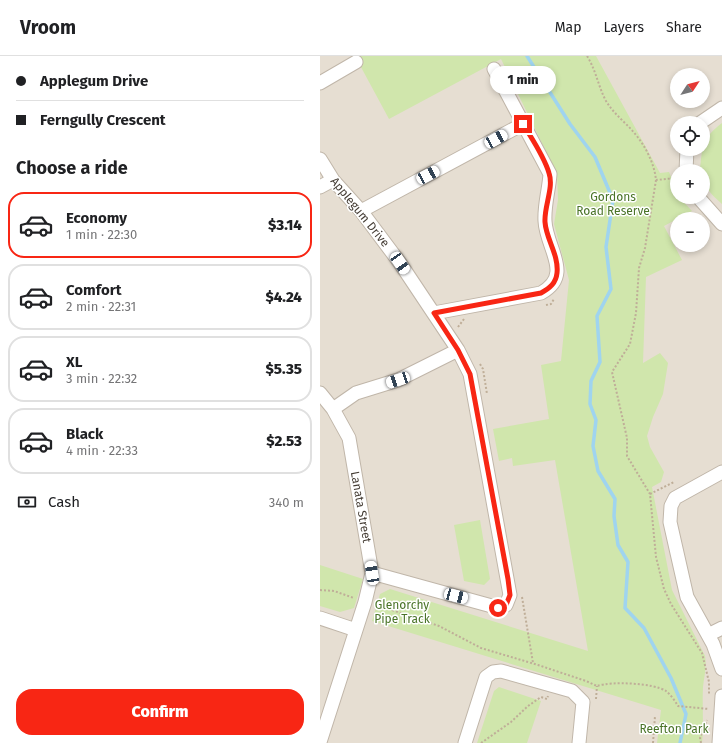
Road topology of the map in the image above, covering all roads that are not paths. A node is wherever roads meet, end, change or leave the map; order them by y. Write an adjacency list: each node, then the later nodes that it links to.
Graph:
1 (356, 62): 3 (street)
2 (494, 69): 6 (street)
3 (320, 83)
4 (722, 108): 5 (street)
5 (710, 116)
6 (523, 124): 11 (street); 13 (street)
7 (320, 159): 8 (street, Applegum Drive)
8 (333, 180): 9 (street); 11 (street, Applegum Drive)
9 (320, 187)
10 (704, 204): 12 (street)
11 (361, 211): 13 (street, Applegum Drive)
12 (722, 224)
13 (434, 313): 14 (street, Applegum Drive)
14 (458, 350): 16 (street); 18 (street, Applegum Drive)
15 (320, 393): 16 (street, Lanata Street)
16 (333, 409): 18 (street, Lanata Street)
17 (722, 472): 22 (street)
18 (372, 573): 21 (street, Lanata Street)
19 (320, 618): 21 (street)
20 (722, 628): 22 (street)
21 (356, 630): 25 (street, Lanata Street)
22 (708, 635): 23 (street)
23 (722, 669)
24 (716, 695): 28 (street)
25 (320, 742)
26 (465, 743): 27 (street)
27 (579, 743)
28 (719, 743)

